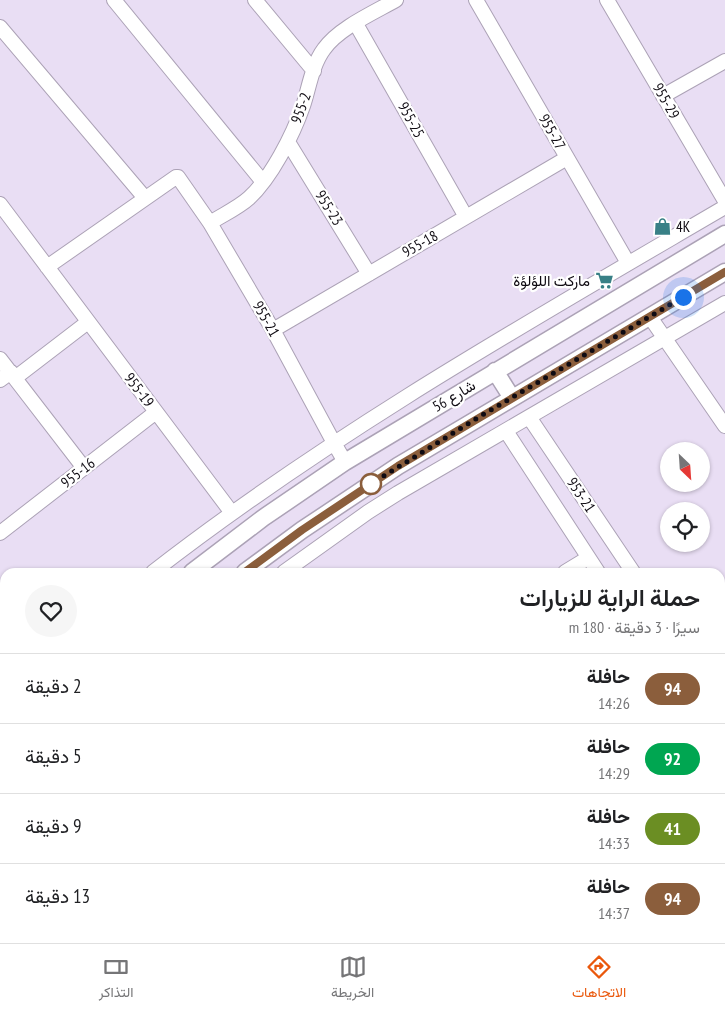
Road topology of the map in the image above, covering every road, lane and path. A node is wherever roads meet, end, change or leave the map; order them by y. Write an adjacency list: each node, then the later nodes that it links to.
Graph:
1 (114, 0): 13 (street)
2 (255, 0): 9 (street)
3 (476, 0): 12 (street, 955-27)
4 (607, 0): 10 (street, 955-29)
5 (387, 2): 6 (street, 955-2)
6 (356, 24): 9 (street, 955-2); 18 (street, 955-25)
7 (0, 27): 14 (street)
8 (725, 61): 10 (street)
9 (314, 71): 11 (street, 955-2)
10 (664, 96): 15 (street, 955-29)
11 (288, 142): 13 (street, 955-2); 24 (street, 955-23)
12 (567, 158): 18 (street, 955-18); 21 (street, 955-27)
13 (263, 182): 19 (street, 955-2)
14 (145, 198): 19 (street, 955-21); 22 (street)
15 (725, 201)
16 (0, 204): 22 (street, 955-19)
17 (725, 207): 21 (street)
18 (466, 217): 24 (street, 955-18)
19 (210, 223): 28 (street, 955-21)
20 (725, 234): 31 (street, شارع 56)
21 (628, 264): 38 (street)
22 (47, 267): 27 (street, 955-19)
23 (725, 272): 26 (street, شارع 56)
24 (369, 274): 28 (street, 955-18)
25 (725, 303): 29 (street)
26 (650, 317): 29 (street); 33 (street, شارع 56)
27 (88, 322): 32 (street); 34 (street, 955-19)
28 (273, 330): 38 (street, 955-21)
29 (666, 338): 35 (street); 36 (street)
30 (0, 359): 32 (street)
31 (495, 371): 33 (street); 39 (street, شارع 56)
32 (9, 376): 40 (street)
33 (512, 398): 46 (street, شارع 56)
34 (156, 412): 40 (street, 955-16); 41 (street, 955-19)
35 (530, 417): 37 (street); 50 (street, 953-21)
36 (725, 426)
37 (506, 430): 43 (street, 953-21); 47 (street)
38 (334, 443): 39 (street, 955-21); 41 (street)
39 (345, 462): 45 (street, شارع 56)
40 (84, 468): 42 (street, 955-16)
41 (232, 513): 44 (street)
42 (0, 534)
43 (588, 558): 48 (street); 49 (street, 953-21)
44 (158, 568)
45 (197, 568)
46 (251, 568)
47 (290, 568)
48 (572, 568)
49 (595, 568)
50 (630, 568)

